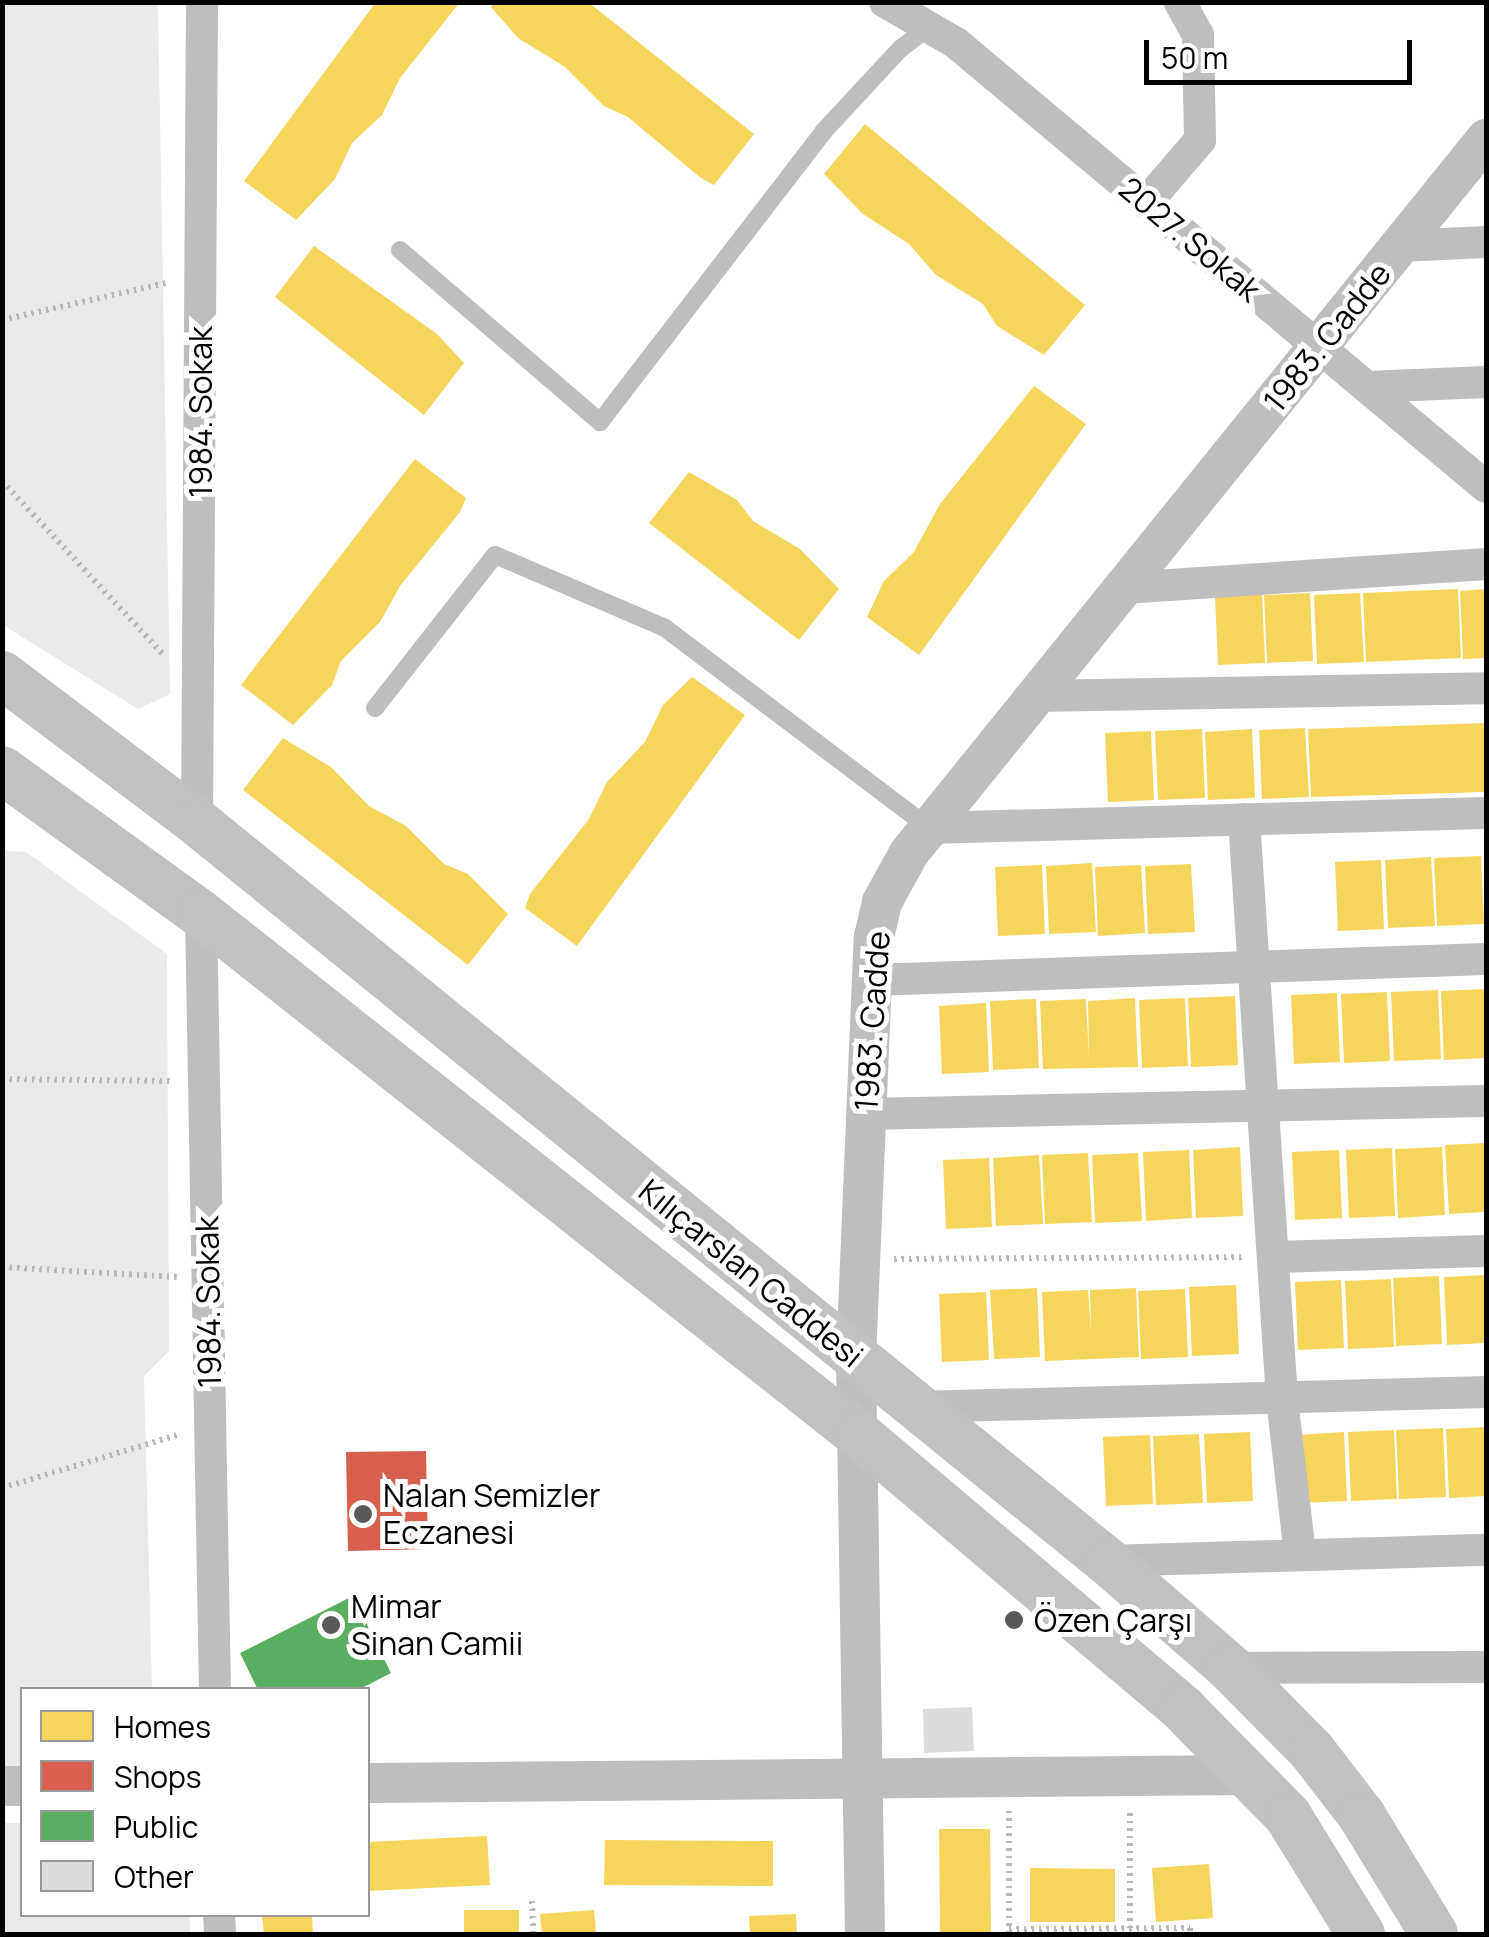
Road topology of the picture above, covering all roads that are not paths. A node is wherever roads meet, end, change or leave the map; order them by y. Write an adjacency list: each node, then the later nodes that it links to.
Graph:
1 (202, 2): 23 (street, 1984. Sokak)
2 (884, 2): 4 (street, 2027. Sokak)
3 (1180, 2): 6 (street)
4 (938, 14): 6 (street, 2027. Sokak); 9 (lane)
5 (1485, 142): 8 (street, 1983. Cadde)
6 (1146, 202): 10 (street, 2027. Sokak)
7 (1486, 242): 8 (street)
8 (1400, 246): 10 (street, 1983. Cadde)
9 (400, 250)
10 (1319, 346): 12 (street, 2027. Sokak); 15 (street, 1983. Cadde)
11 (1486, 382): 12 (street)
12 (1367, 387): 13 (street, 2027. Sokak)
13 (1486, 487)
14 (1486, 564): 15 (street)
15 (1124, 588): 18 (street, 1983. Cadde)
16 (2, 675): 23 (main road, Kılıçarslan Caddesi)
17 (1486, 688): 18 (street)
18 (1036, 696): 24 (street, 1983. Cadde)
19 (375, 708): 24 (lane)
20 (2, 770): 25 (main road, Kılıçarslan Caddesi)
21 (1486, 813): 22 (street)
22 (1244, 820): 24 (street); 27 (street)
23 (197, 822): 34 (main road, Kılıçarslan Caddesi)
24 (929, 828): 28 (street, 1983. Cadde)
25 (201, 914): 38 (main road, Kılıçarslan Caddesi); 44 (street, 1984. Sokak)
26 (1486, 959): 27 (street)
27 (1254, 967): 28 (street); 30 (street)
28 (872, 980): 31 (street, 1983. Cadde)
29 (1486, 1101): 30 (street)
30 (1263, 1106): 31 (street); 33 (street)
31 (866, 1114): 34 (street, 1983. Cadde)
32 (1486, 1251): 33 (street)
33 (1273, 1257): 36 (street)
34 (856, 1359): 37 (main road, Kılıçarslan Caddesi); 38 (street, 1983. Cadde)
35 (1486, 1392): 36 (street)
36 (1282, 1399): 37 (street); 40 (street)
37 (917, 1407): 41 (main road, Kılıçarslan Caddesi)
38 (858, 1434): 45 (main road, Kılıçarslan Caddesi); 46 (street, 1983. Cadde)
39 (1486, 1550): 40 (street)
40 (1300, 1555): 41 (street)
41 (1106, 1561): 43 (main road, Kılıçarslan Caddesi)
42 (1486, 1667): 43 (street)
43 (1230, 1668): 50 (main road, Kılıçarslan Caddesi)
44 (215, 1687)
45 (1250, 1775): 46 (street); 49 (main road, Kılıçarslan Caddesi)
46 (862, 1778): 47 (street); 48 (street, 1983. Cadde)
47 (370, 1783)
48 (864, 1934)
49 (1362, 1934)
50 (1434, 1934)

